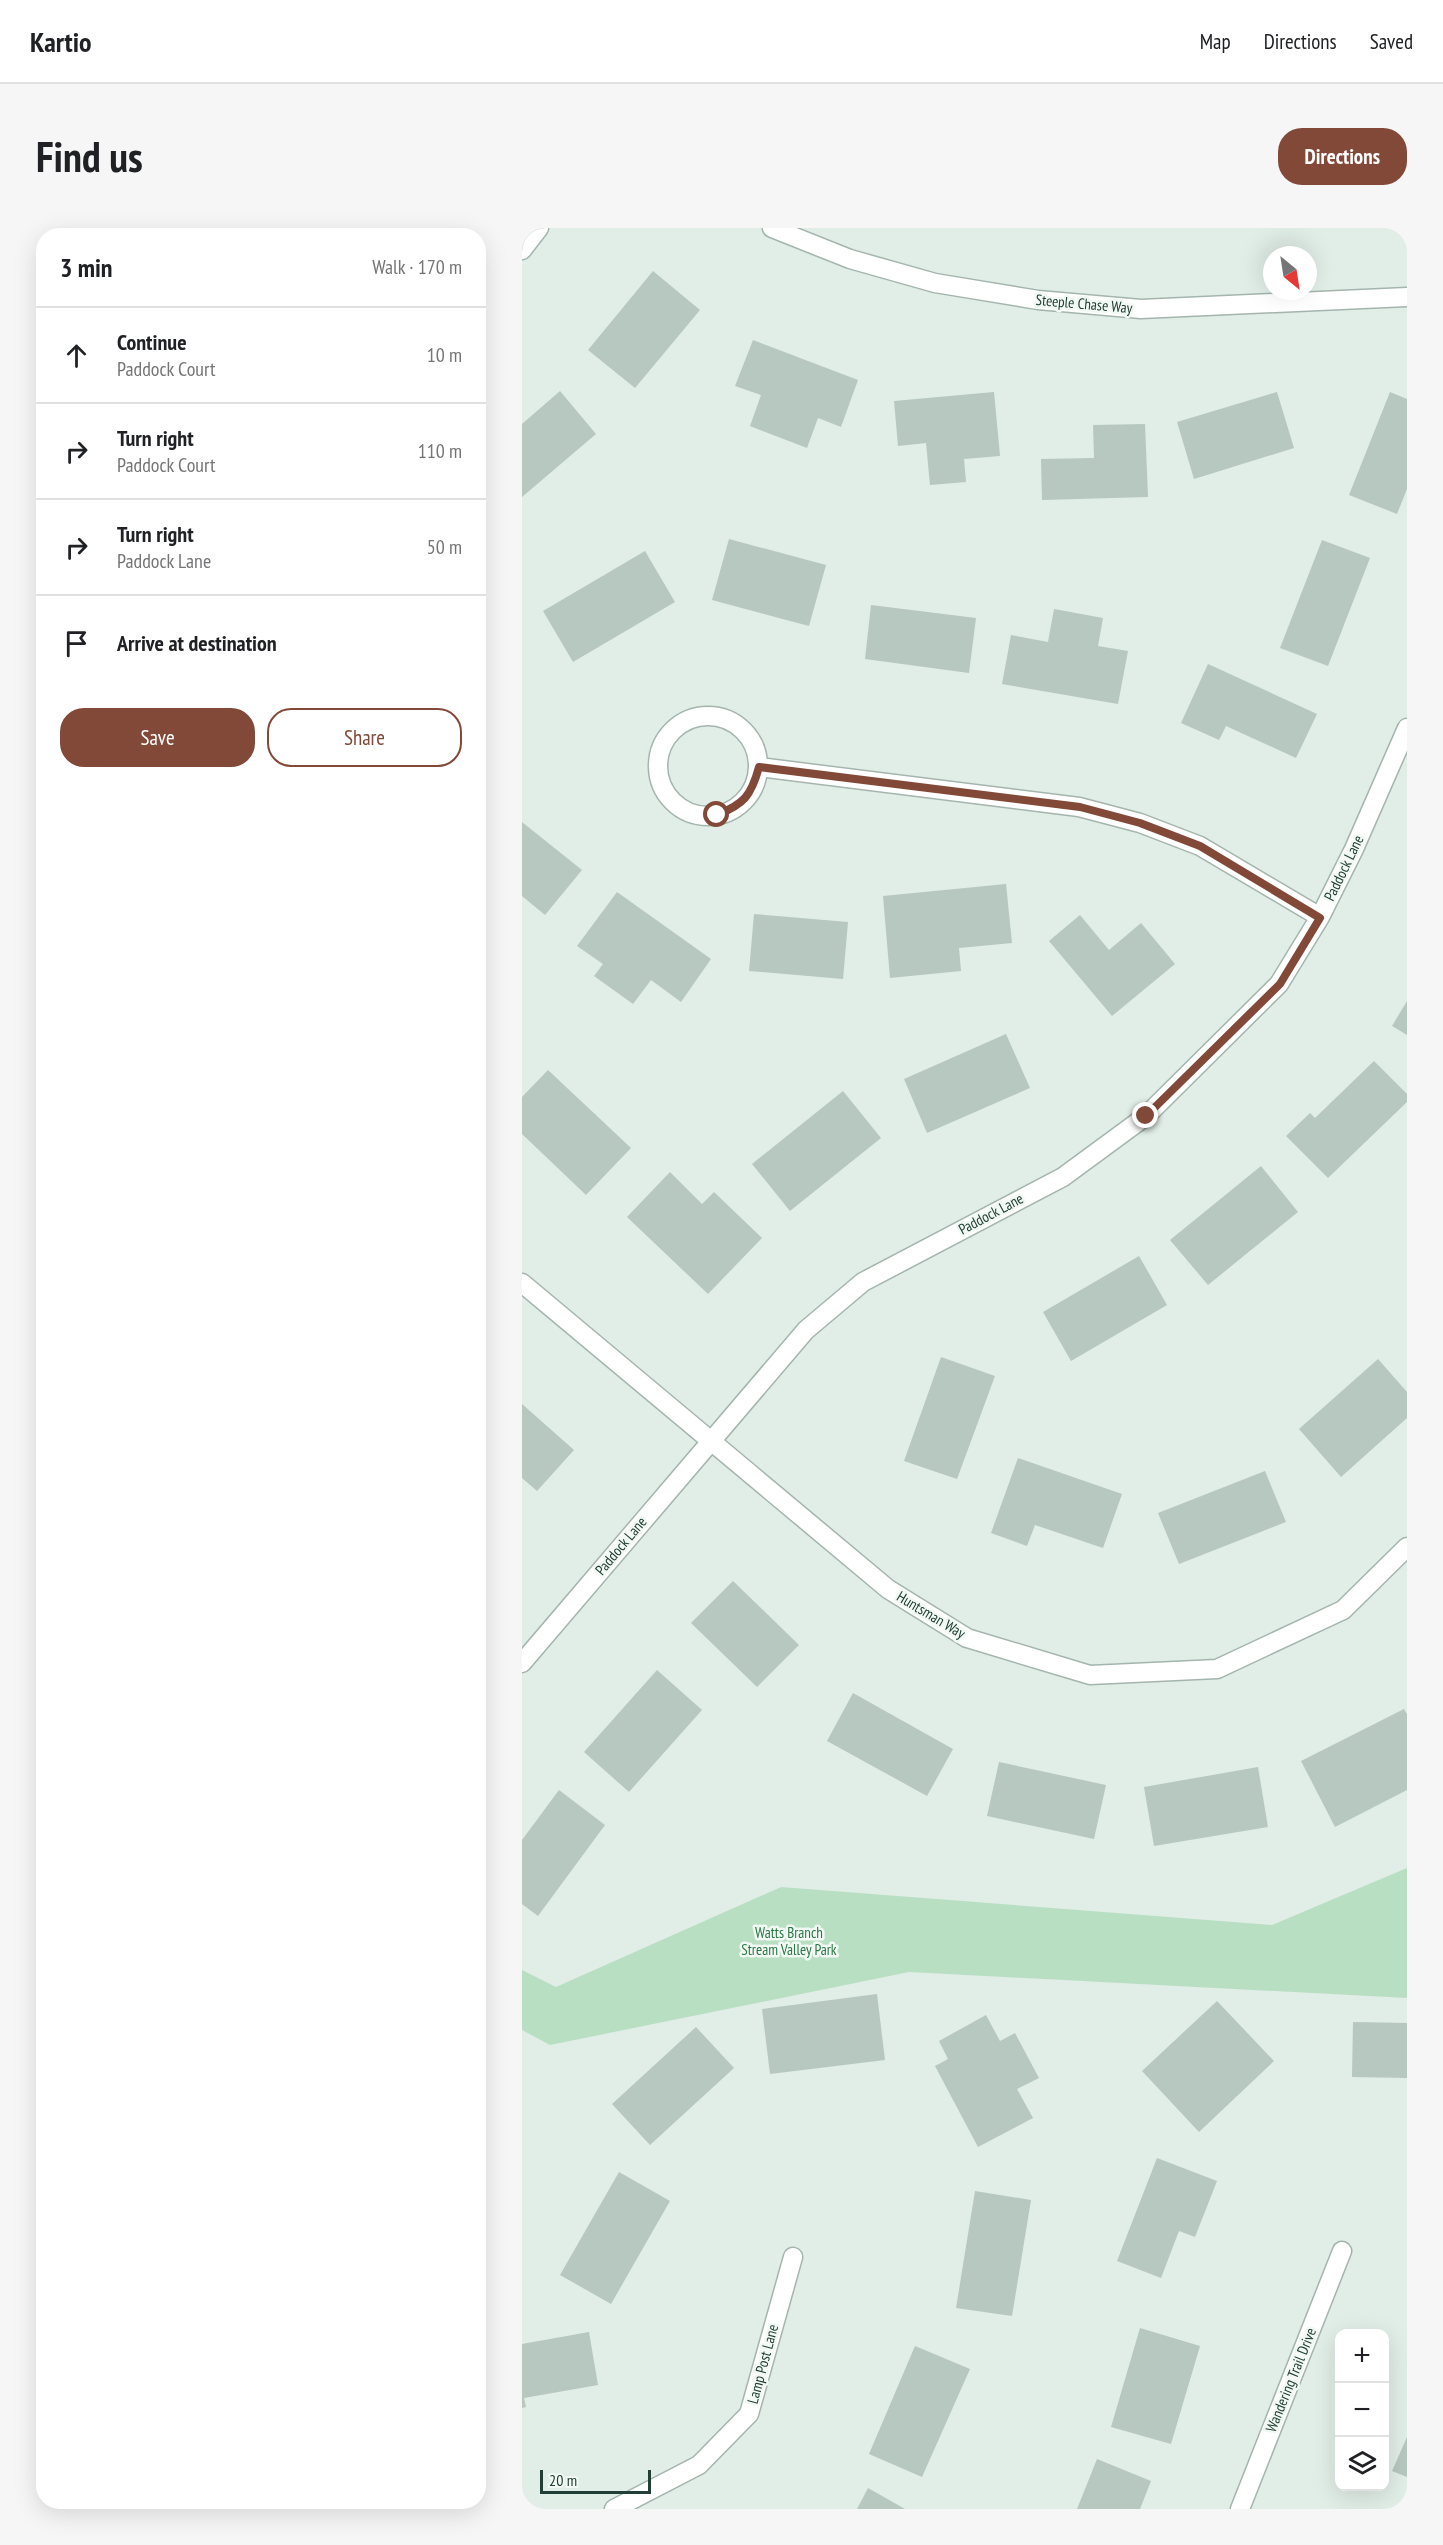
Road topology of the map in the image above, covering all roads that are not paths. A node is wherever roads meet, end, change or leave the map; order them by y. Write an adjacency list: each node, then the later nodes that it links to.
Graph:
1 (539, 228): 3 (street)
2 (772, 228): 4 (street, Steeple Chase Way)
3 (522, 250)
4 (1407, 297)
5 (1407, 728): 7 (street, Paddock Lane)
6 (759, 767): 6 (street); 7 (street)
7 (1320, 918): 9 (street, Paddock Lane)
8 (522, 1282): 9 (street, Huntsman Way)
9 (710, 1440): 10 (street, Huntsman Way); 11 (street, Paddock Lane)
10 (1407, 1547)
11 (522, 1664)
12 (1342, 2251): 15 (street, Wandering Trail Drive)
13 (793, 2257): 14 (street, Lamp Post Lane)
14 (614, 2509)
15 (1240, 2509)

